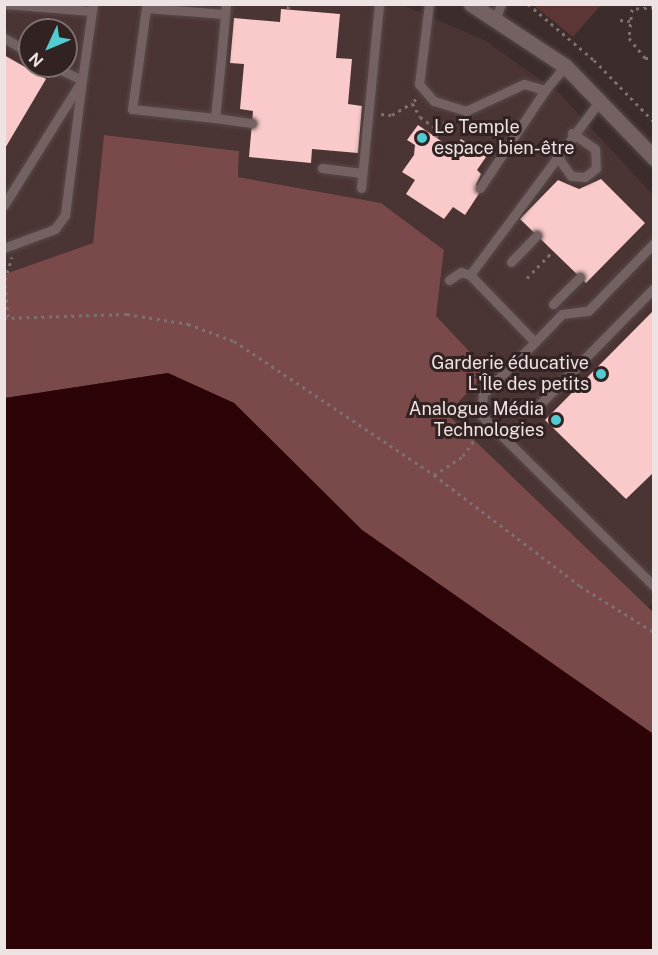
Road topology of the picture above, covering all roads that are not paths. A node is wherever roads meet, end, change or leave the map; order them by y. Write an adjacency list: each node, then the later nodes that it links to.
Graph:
1 (5, 4): 5 (lane)
2 (379, 4): 21 (lane)
3 (429, 4): 13 (lane)
4 (471, 4): 7 (street)
5 (92, 8): 12 (lane)
6 (225, 9): 15 (lane); 15 (lane)
7 (499, 11): 10 (street)
8 (4, 38): 9 (lane)
9 (18, 46)
10 (564, 66): 13 (lane); 14 (street)
11 (78, 78): 12 (lane)
12 (82, 80): 24 (lane); 27 (lane)
13 (545, 90): 23 (lane)
14 (601, 99): 17 (lane); 19 (street)
15 (215, 118): 16 (lane)
16 (252, 123)
17 (572, 133): 18 (lane); 18 (lane)
18 (556, 155): 29 (lane)
19 (654, 158)
20 (322, 168): 21 (lane)
21 (362, 173): 22 (lane)
22 (361, 188)
23 (480, 188)
24 (4, 205)
25 (537, 236): 28 (lane)
26 (654, 243): 34 (lane)
27 (4, 248)
28 (511, 262)
29 (470, 275): 31 (lane); 34 (lane)
30 (580, 277): 33 (lane)
31 (449, 280)
32 (654, 288): 35 (lane)
33 (554, 304)
34 (535, 342): 36 (lane)
35 (537, 407)
36 (654, 586)

